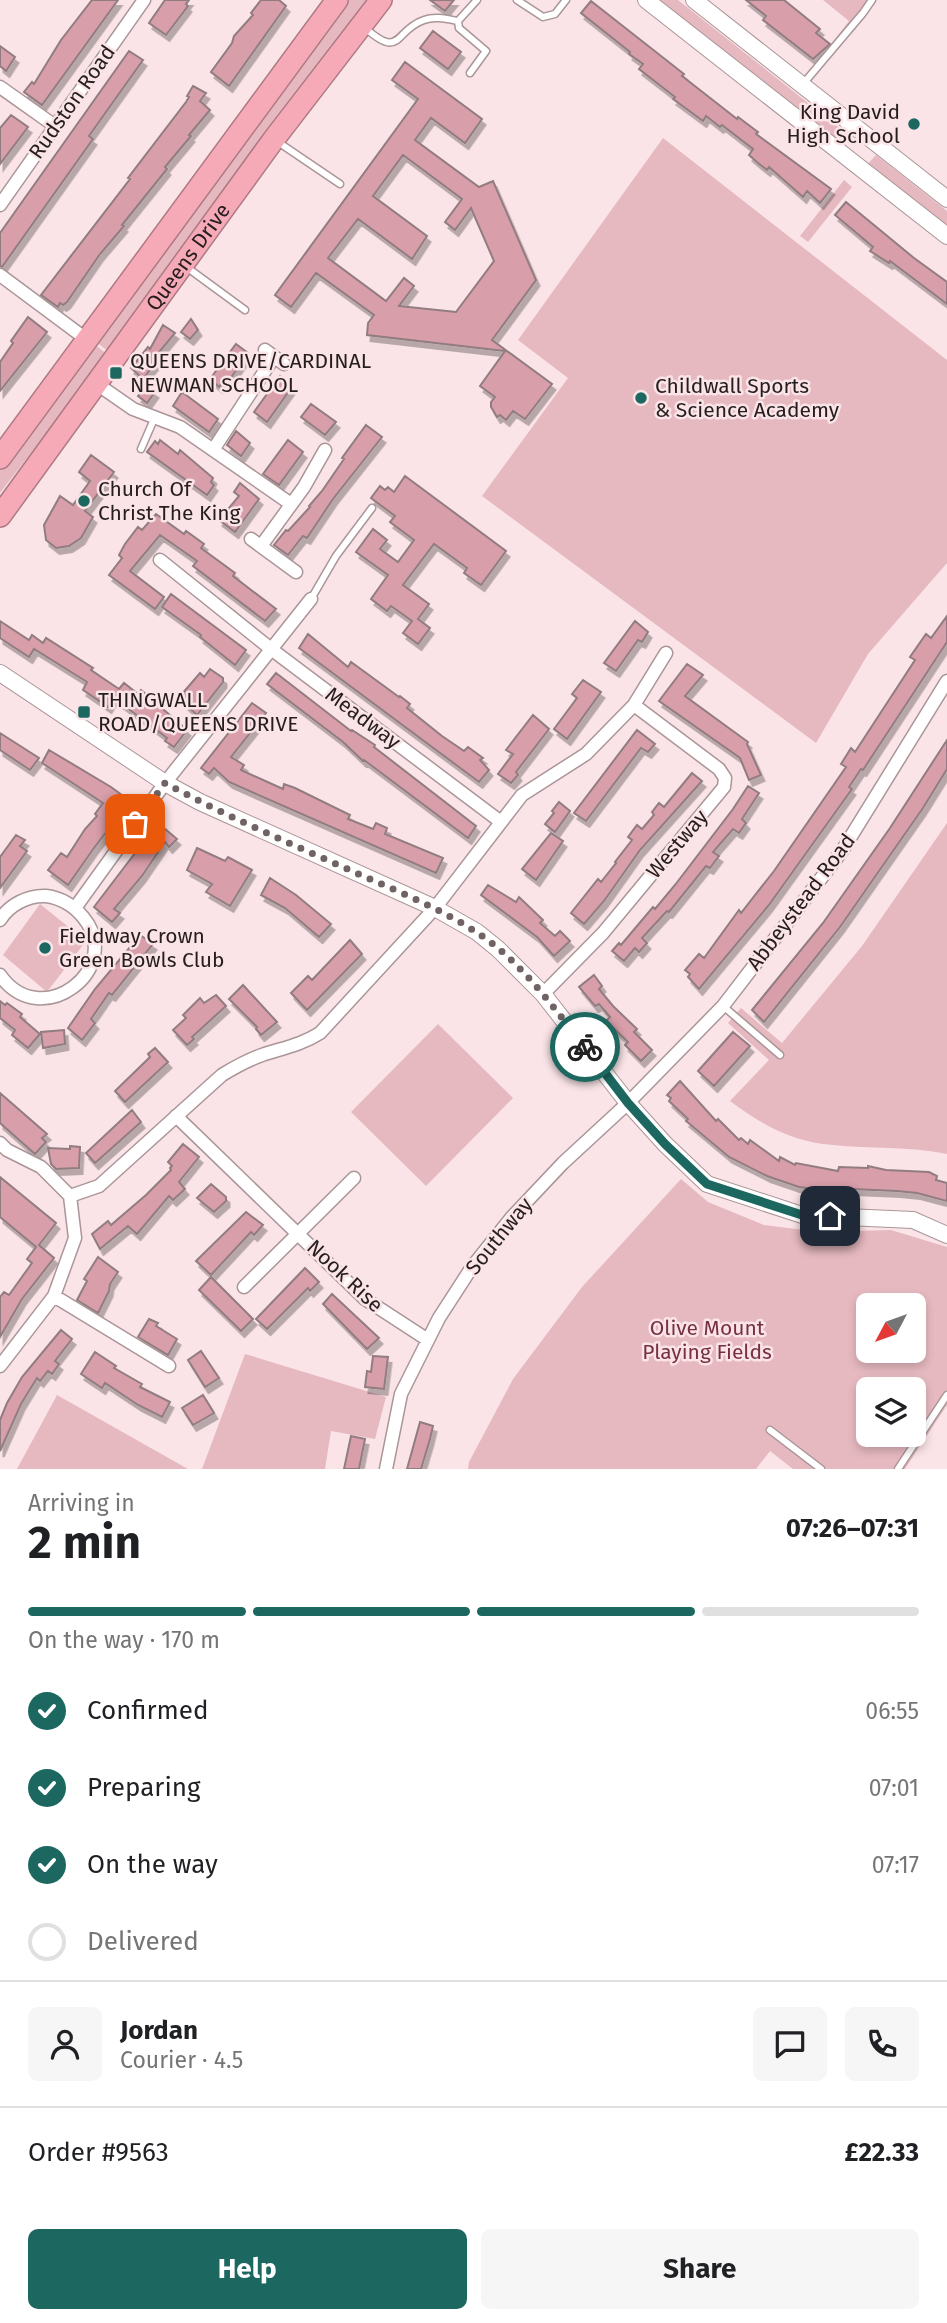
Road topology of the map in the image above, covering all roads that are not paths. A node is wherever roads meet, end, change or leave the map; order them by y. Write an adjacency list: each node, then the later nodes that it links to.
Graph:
1 (143, 0): 15 (street, Rudston Road)
2 (337, 0): 26 (highway, Queens Drive)
3 (381, 0): 11 (highway, Queens Drive)
4 (477, 0): 10 (lane)
5 (517, 0): 6 (lane)
6 (566, 0)
7 (646, 0): 18 (street)
8 (694, 0): 13 (street)
9 (872, 0): 13 (lane)
10 (458, 22): 11 (lane); 12 (lane)
11 (362, 25): 16 (highway, Queens Drive)
12 (470, 73)
13 (802, 86): 17 (street)
14 (0, 87): 15 (street)
15 (55, 126): 21 (street, Rudston Road)
16 (274, 139): 19 (lane); 23 (highway, Queens Drive)
17 (872, 140): 18 (street); 20 (street)
18 (854, 164): 22 (street)
19 (340, 184)
20 (947, 199)
21 (0, 205)
22 (947, 236)
23 (183, 265): 25 (lane); 28 (highway, Queens Drive)
24 (0, 275): 26 (street)
25 (245, 310)
26 (86, 339): 33 (highway, Queens Drive)
27 (274, 357): 32 (street)
28 (97, 384): 29 (street); 36 (highway, Queens Drive)
29 (155, 417): 31 (lane); 32 (street)
30 (325, 448): 34 (street)
31 (141, 449)
32 (213, 450): 34 (street)
33 (0, 458)
34 (290, 504): 38 (street)
35 (372, 508): 39 (lane)
36 (0, 516)
37 (160, 561): 40 (street, Meadway)
38 (296, 572)
39 (311, 599): 40 (street)
40 (271, 649): 45 (street); 46 (street, Meadway)
41 (666, 653): 44 (street)
42 (0, 673): 45 (street)
43 (947, 681): 52 (street, Abbeystead Road)
44 (634, 705): 46 (street); 51 (street, Westway)
45 (165, 783): 47 (street); 48 (street)
46 (500, 822): 48 (street)
47 (75, 908): 49 (street); 50 (street)
48 (435, 908): 51 (street); 55 (street)
49 (0, 920)
50 (0, 975)
51 (543, 993): 54 (street)
52 (723, 1006): 53 (lane); 54 (street, Abbeystead Road)
53 (780, 1055)
54 (628, 1103): 60 (street); 63 (street, Southway)
55 (176, 1116): 58 (street); 59 (street, Nook Rise)
56 (2, 1151): 58 (street)
57 (354, 1178): 59 (street, Nook Rise)
58 (70, 1196): 62 (street)
59 (298, 1233): 61 (street, Nook Rise); 63 (street, Nook Rise)
60 (947, 1235)
61 (244, 1287)
62 (54, 1296): 64 (street); 65 (street)
63 (428, 1340): 68 (street, Southway)
64 (0, 1366)
65 (169, 1366)
66 (947, 1395): 70 (lane)
67 (770, 1430): 69 (lane)
68 (386, 1469)
69 (821, 1469)
70 (898, 1469)

